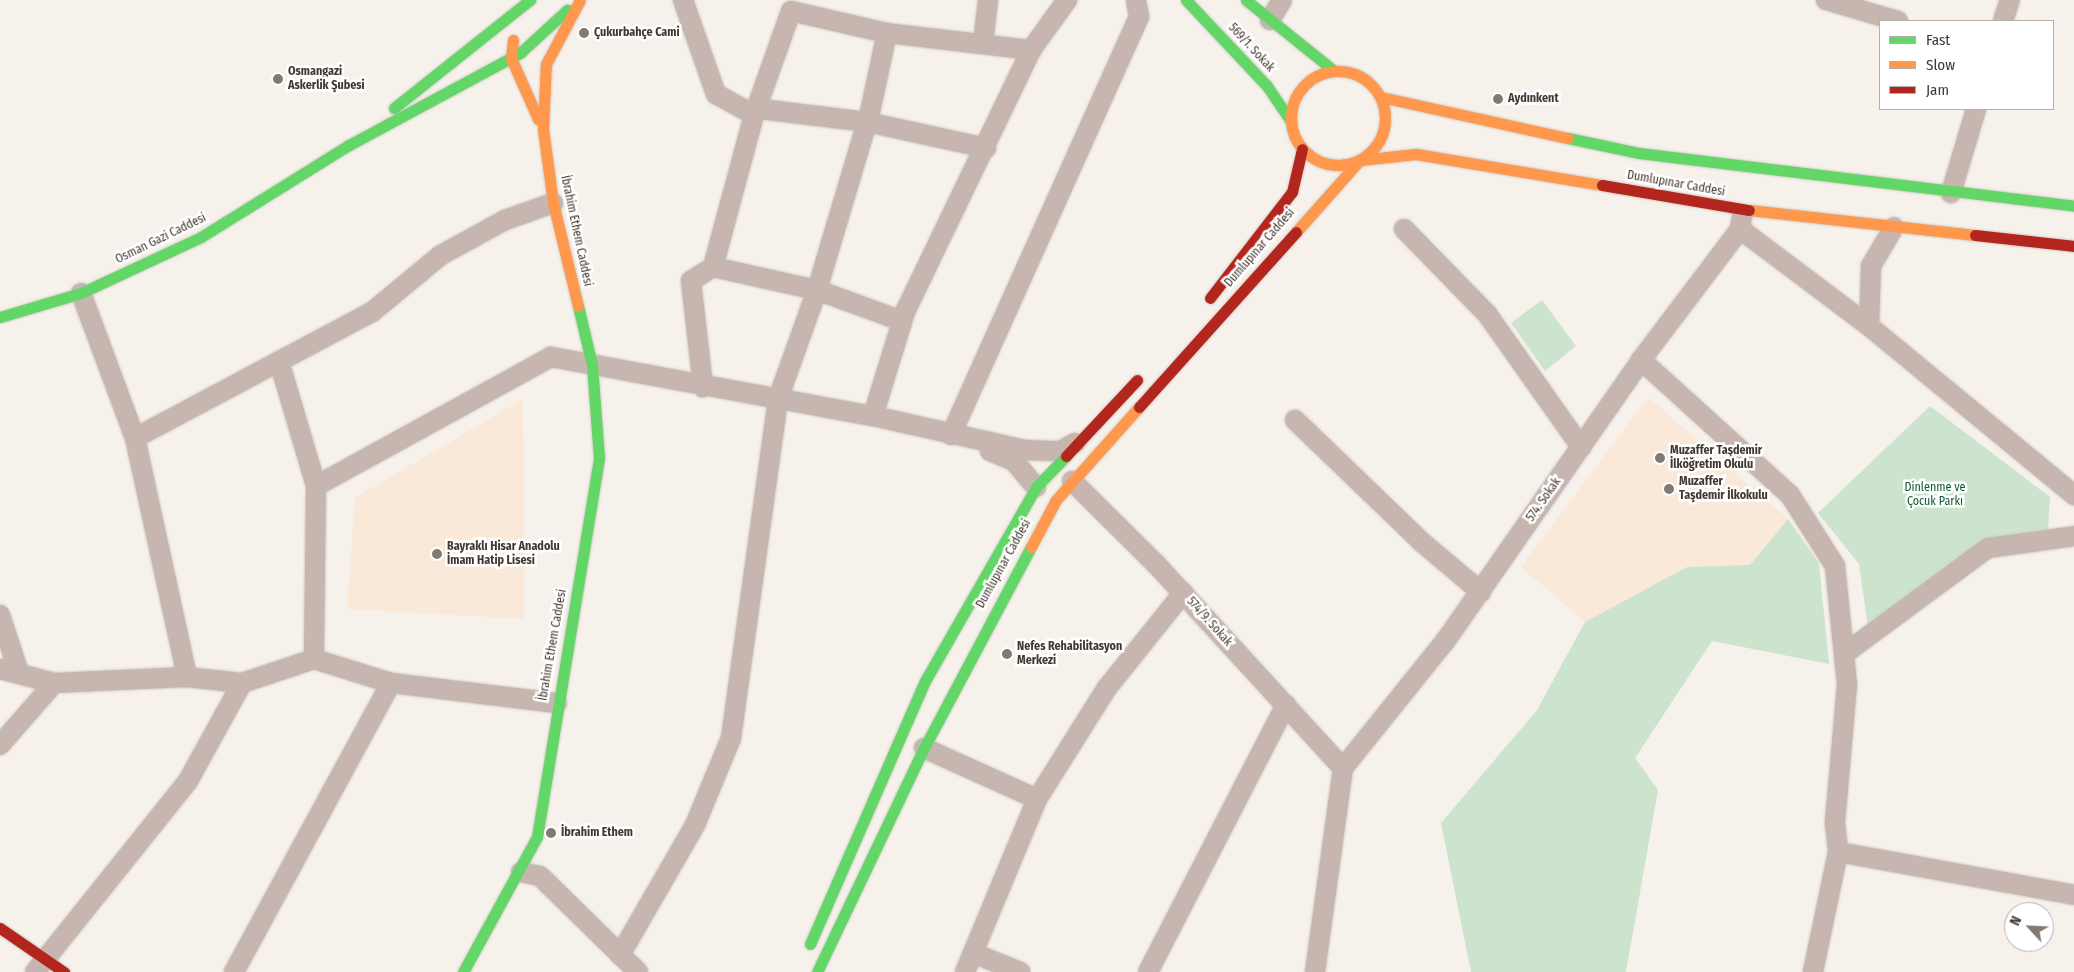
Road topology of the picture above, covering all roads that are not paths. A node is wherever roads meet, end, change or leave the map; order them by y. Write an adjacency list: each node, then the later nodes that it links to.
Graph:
1 (530, 0): 16 (main road, Osman Gazi Caddesi); 18 (main road)
2 (579, 0): 19 (main road, Osman Gazi Caddesi); 25 (main road, İbrahim Ethem Caddesi)
3 (683, 0): 30 (street)
4 (988, 0): 20 (street)
5 (1067, 0): 21 (street)
6 (1136, 0): 61 (street)
7 (1186, 0): 31 (main road, 569/1. Sokak)
8 (1246, 0): 13 (main road)
9 (1282, 0): 13 (street)
10 (1826, 0): 14 (street)
11 (2010, 0): 15 (street)
12 (798, 6): 17 (street); 30 (street)
13 (1270, 20): 23 (main road)
14 (1895, 20)
15 (2003, 20)
16 (485, 34): 18 (main road); 34 (main road, Osman Gazi Caddesi)
17 (887, 34): 20 (street); 32 (street)
18 (514, 36): 19 (main road); 22 (main road)
19 (531, 43): 22 (main road, Osman Gazi Caddesi); 25 (main road, İbrahim Ethem Caddesi)
20 (983, 43): 21 (street)
21 (1031, 50): 35 (street)
22 (511, 58): 24 (main road, Osman Gazi Caddesi); 33 (main road, İbrahim Ethem Caddesi)
23 (1333, 70): 28 (main road); 31 (main road)
24 (478, 76): 26 (main road); 34 (main road, Osman Gazi Caddesi)
25 (544, 78): 33 (main road, İbrahim Ethem Caddesi)
26 (495, 81)
27 (508, 86): 33 (main road, İbrahim Ethem Caddesi)
28 (1380, 97): 37 (main road); 38 (main road, Dumlupınar Caddesi)
29 (1976, 110): 38 (street)
30 (757, 112): 32 (street); 46 (street)
31 (1290, 120): 36 (main road)
32 (867, 122): 35 (street); 47 (street)
33 (543, 129): 39 (main road, İbrahim Ethem Caddesi)
34 (349, 146): 48 (main road, Osman Gazi Caddesi)
35 (986, 148): 51 (street)
36 (1302, 149): 37 (main road); 49 (main road, Dumlupınar Caddesi)
37 (1360, 160): 41 (main road, Dumlupınar Caddesi); 65 (main road, Dumlupınar Caddesi)
38 (1951, 193): 40 (main road, Dumlupınar Caddesi)
39 (553, 203): 54 (street); 55 (main road, İbrahim Ethem Caddesi)
40 (2074, 206)
41 (1742, 209): 42 (main road, Dumlupınar Caddesi); 44 (street)
42 (1894, 227): 45 (main road, Dumlupınar Caddesi); 52 (street)
43 (1404, 229): 64 (street)
44 (1740, 229): 52 (street); 53 (street, 574. Sokak)
45 (2074, 246)
46 (713, 268): 47 (street); 57 (street)
47 (818, 290): 51 (street); 58 (street)
48 (81, 293): 50 (main road, Osman Gazi Caddesi); 62 (street)
49 (1199, 310)
50 (0, 317)
51 (902, 321): 59 (street)
52 (1869, 326): 68 (street)
53 (1641, 360): 64 (street, 574. Sokak); 73 (street)
54 (279, 361): 62 (street); 66 (street)
55 (592, 365): 57 (street); 66 (street); 81 (main road, İbrahim Ethem Caddesi)
56 (1148, 369): 63 (main road, Dumlupınar Caddesi)
57 (703, 388): 58 (street)
58 (778, 399): 59 (street); 93 (street)
59 (873, 416): 61 (street)
60 (1295, 420): 70 (street)
61 (951, 435): 63 (street); 67 (street)
62 (134, 438): 77 (street)
63 (1080, 440): 67 (main road, Dumlupınar Caddesi)
64 (1581, 447): 70 (street, 574. Sokak)
65 (1072, 481): 71 (street, 574/9. Sokak); 84 (main road, Dumlupınar Caddesi)
66 (316, 486): 74 (street)
67 (1036, 488): 92 (main road, Dumlupınar Caddesi)
68 (2074, 495)
69 (2074, 536): 73 (street)
70 (1481, 592): 85 (street, 574. Sokak)
71 (1183, 593): 82 (street, 574/9. Sokak); 86 (street)
72 (0, 615): 76 (street)
73 (1844, 654): 87 (street)
74 (314, 659): 79 (street); 80 (street)
75 (0, 669): 76 (street)
76 (20, 673): 78 (street)
77 (187, 677): 78 (street); 79 (street)
78 (54, 682): 83 (street)
79 (242, 683): 94 (street)
80 (390, 683): 81 (street); 96 (street)
81 (557, 703): 88 (main road, İbrahim Ethem Caddesi)
82 (1286, 705): 85 (street, 574/9. Sokak); 102 (street)
83 (0, 746)
84 (924, 748): 86 (street); 99 (main road, Dumlupınar Caddesi)
85 (1343, 768): 103 (street)
86 (1037, 799): 91 (street)
87 (1838, 852): 89 (street); 104 (street)
88 (521, 872): 93 (street); 97 (main road, İbrahim Ethem Caddesi)
89 (2074, 895)
90 (0, 928): 94 (main road)
91 (973, 953): 100 (street); 101 (street)
92 (806, 954)
93 (620, 955): 98 (street)
94 (40, 965): 95 (main road)
95 (64, 972)
96 (234, 972)
97 (463, 972)
98 (638, 972)
99 (816, 972)
100 (965, 972)
101 (1020, 972)
102 (1148, 972)
103 (1314, 972)
104 (1813, 972)

